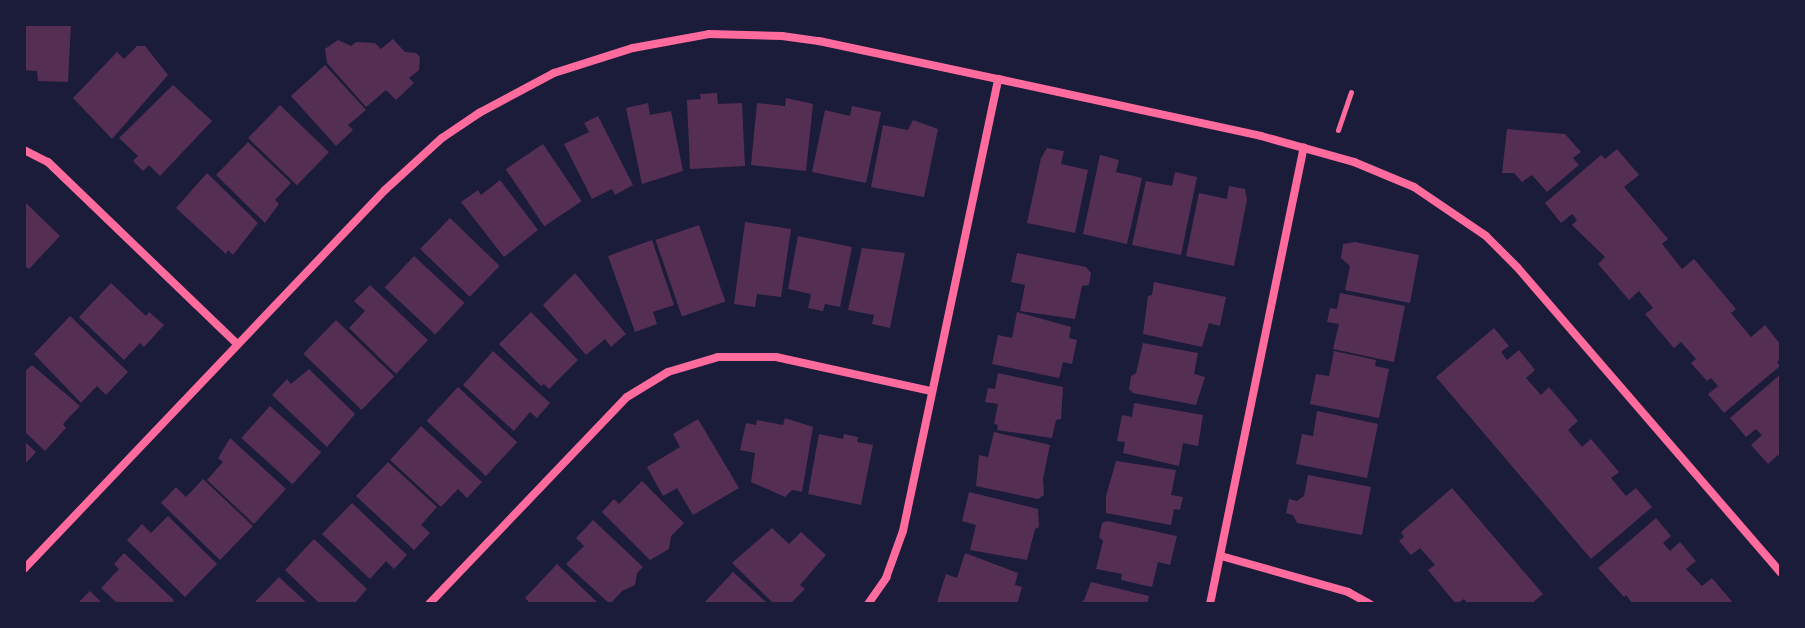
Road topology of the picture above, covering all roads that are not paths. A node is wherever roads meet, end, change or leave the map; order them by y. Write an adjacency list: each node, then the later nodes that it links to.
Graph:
1 (998, 79): 2 (street); 4 (street); 5 (street)
2 (1304, 148): 6 (street); 8 (street)
3 (24, 150): 4 (street)
4 (237, 344): 7 (street)
5 (931, 391): 9 (street); 10 (street)
6 (1221, 556): 11 (street); 12 (street)
7 (24, 569)
8 (1781, 573)
9 (429, 604)
10 (868, 604)
11 (1210, 604)
12 (1370, 604)

